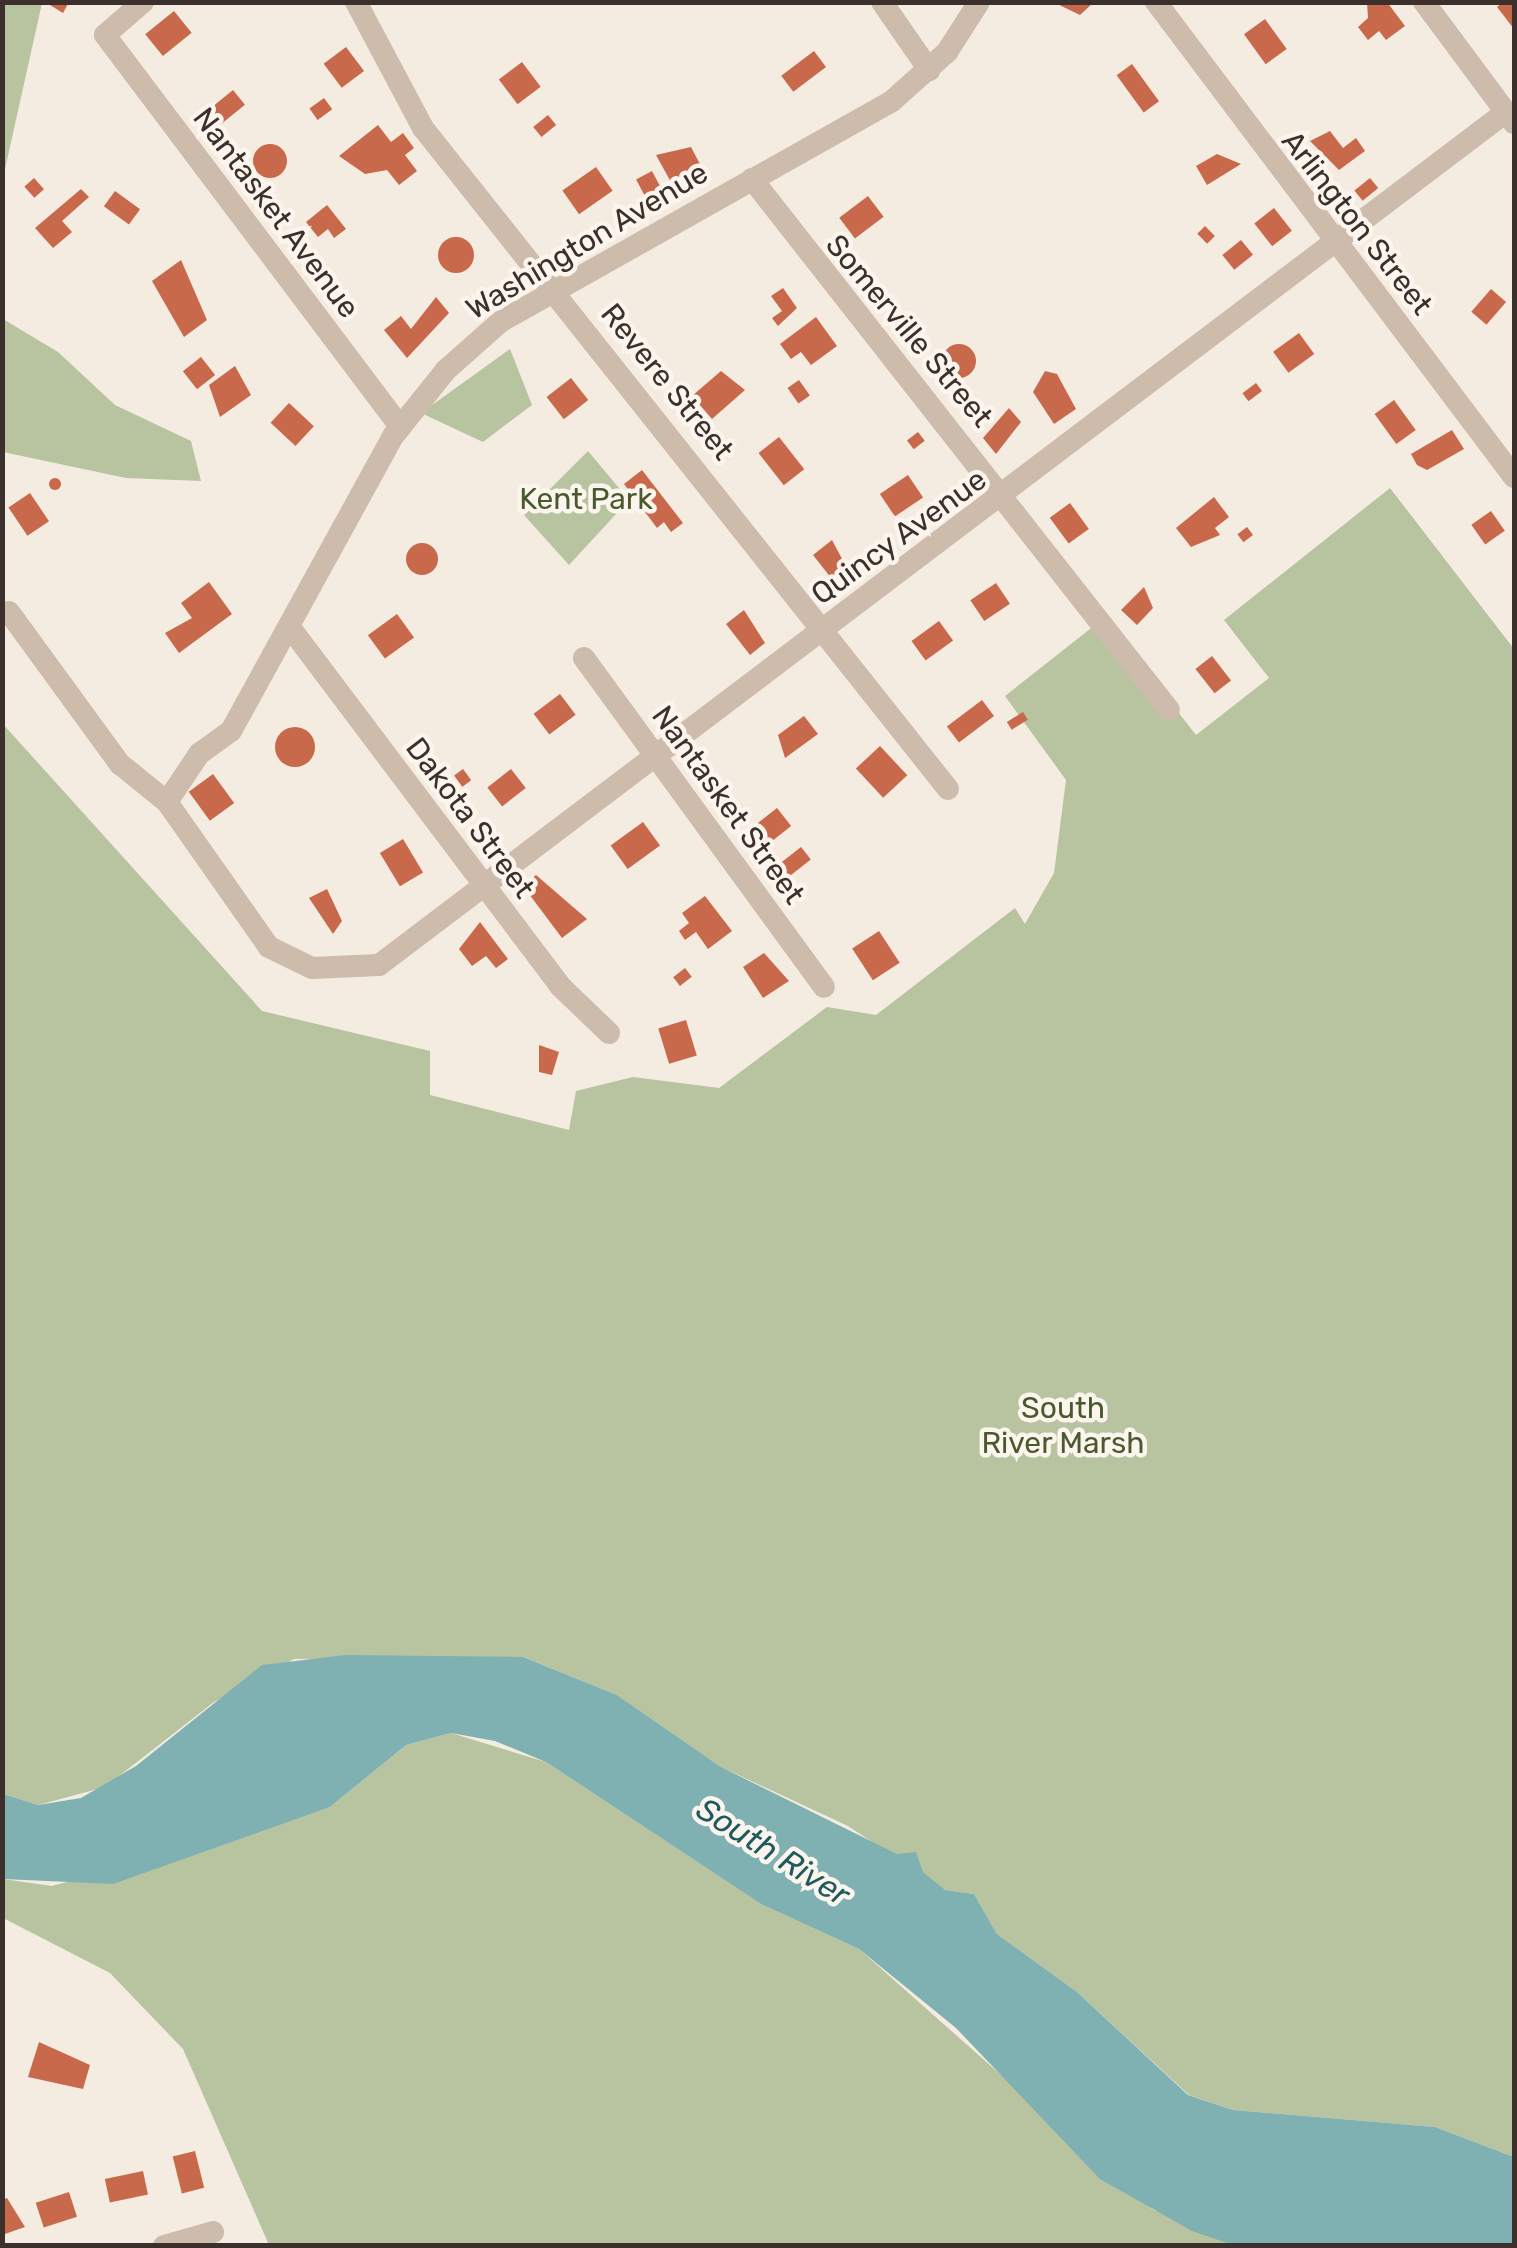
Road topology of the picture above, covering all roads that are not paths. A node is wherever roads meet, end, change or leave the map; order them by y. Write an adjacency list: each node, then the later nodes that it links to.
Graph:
1 (142, 2): 12 (street, Nantasket Avenue)
2 (356, 2): 11 (street, Revere Street)
3 (882, 2): 7 (street)
4 (979, 2): 7 (street, Washington Avenue)
5 (1156, 2): 10 (street, Arlington Street)
6 (1424, 2): 8 (street)
7 (929, 70): 9 (street, Washington Avenue)
8 (1510, 118): 10 (street, Quincy Avenue)
9 (752, 179): 11 (street, Washington Avenue); 14 (street, Somerville Street)
10 (1332, 246): 13 (street, Arlington Street); 14 (street, Quincy Avenue)
11 (555, 290): 12 (street, Washington Avenue); 17 (street, Revere Street)
12 (400, 426): 16 (street, Washington Avenue)
13 (1514, 478)
14 (1006, 496): 17 (street, Quincy Avenue); 19 (street, Somerville Street)
15 (10, 612): 22 (street)
16 (292, 630): 22 (street, Washington Avenue); 23 (street, Dakota Street)
17 (821, 632): 20 (street, Quincy Avenue); 21 (street, Revere Street)
18 (584, 658): 20 (street, Nantasket Street)
19 (1169, 710)
20 (656, 757): 23 (street, Quincy Avenue); 24 (street, Nantasket Street)
21 (948, 789)
22 (167, 802): 23 (street, Quincy Avenue)
23 (484, 887): 25 (street, Dakota Street)
24 (824, 988)
25 (609, 1033)
26 (213, 2232): 27 (street)
27 (164, 2246)

